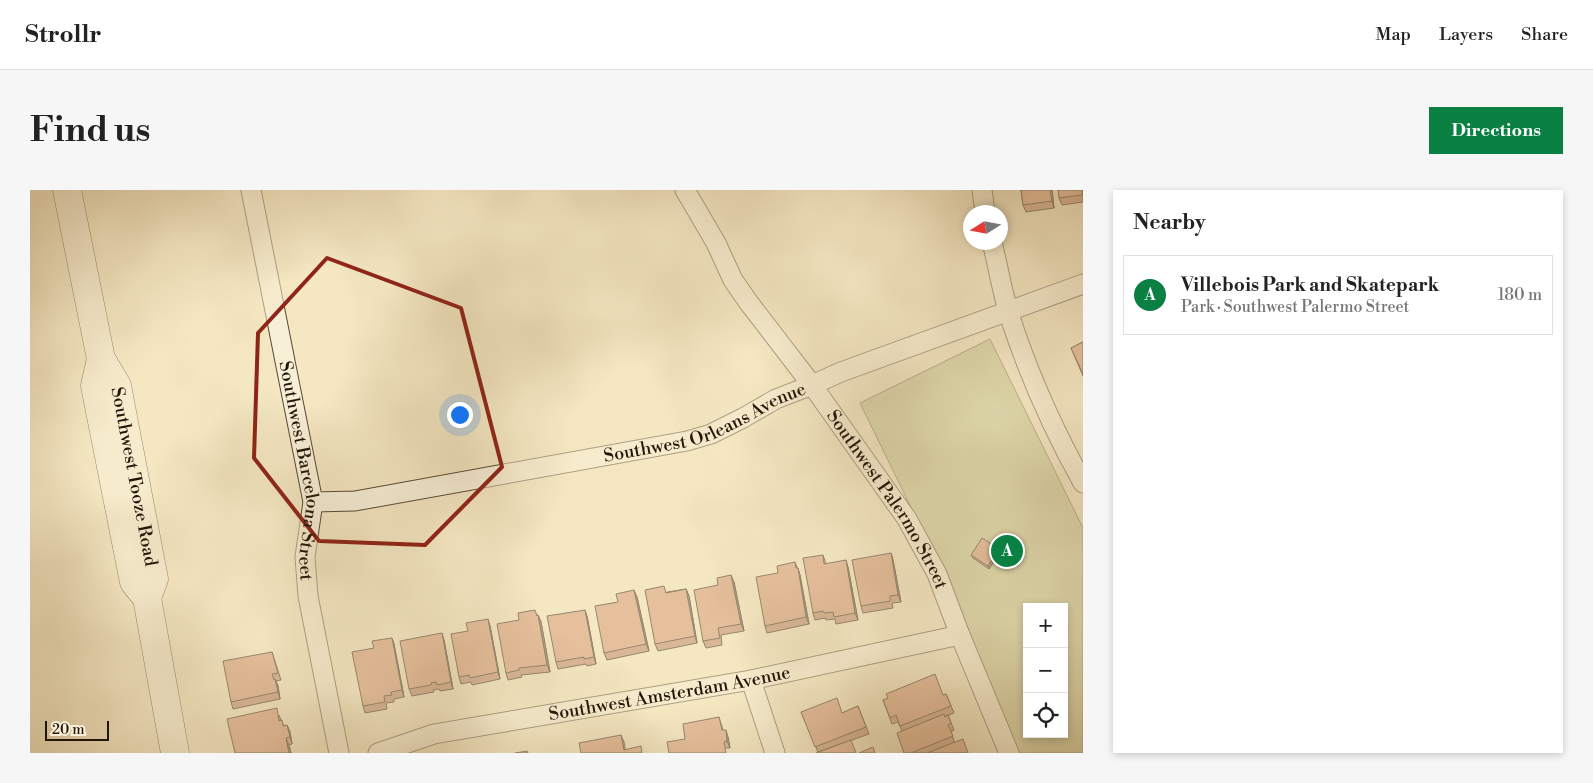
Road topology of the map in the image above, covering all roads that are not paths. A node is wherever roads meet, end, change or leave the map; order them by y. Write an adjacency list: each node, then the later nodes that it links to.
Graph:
1 (67, 190): 14 (main road, Southwest Tooze Road)
2 (251, 190): 11 (street, Southwest Barcelona Street)
3 (685, 190): 9 (street, Southwest Palermo Street)
4 (982, 190): 5 (street)
5 (985, 205)
6 (994, 250): 8 (street)
7 (1083, 284): 8 (street, Southwest Orleans Avenue)
8 (1008, 312): 9 (street, Southwest Orleans Avenue); 10 (street)
9 (812, 385): 11 (street, Southwest Orleans Avenue); 12 (street, Southwest Palermo Street)
10 (1083, 483)
11 (313, 502): 15 (street, Southwest Barcelona Street)
12 (960, 635): 13 (street, Southwest Amsterdam Avenue); 18 (street, Southwest Palermo Street)
13 (751, 680): 16 (street, Southwest Amsterdam Avenue); 17 (street)
14 (176, 753)
15 (339, 753)
16 (378, 753)
17 (775, 753)
18 (1009, 753)

